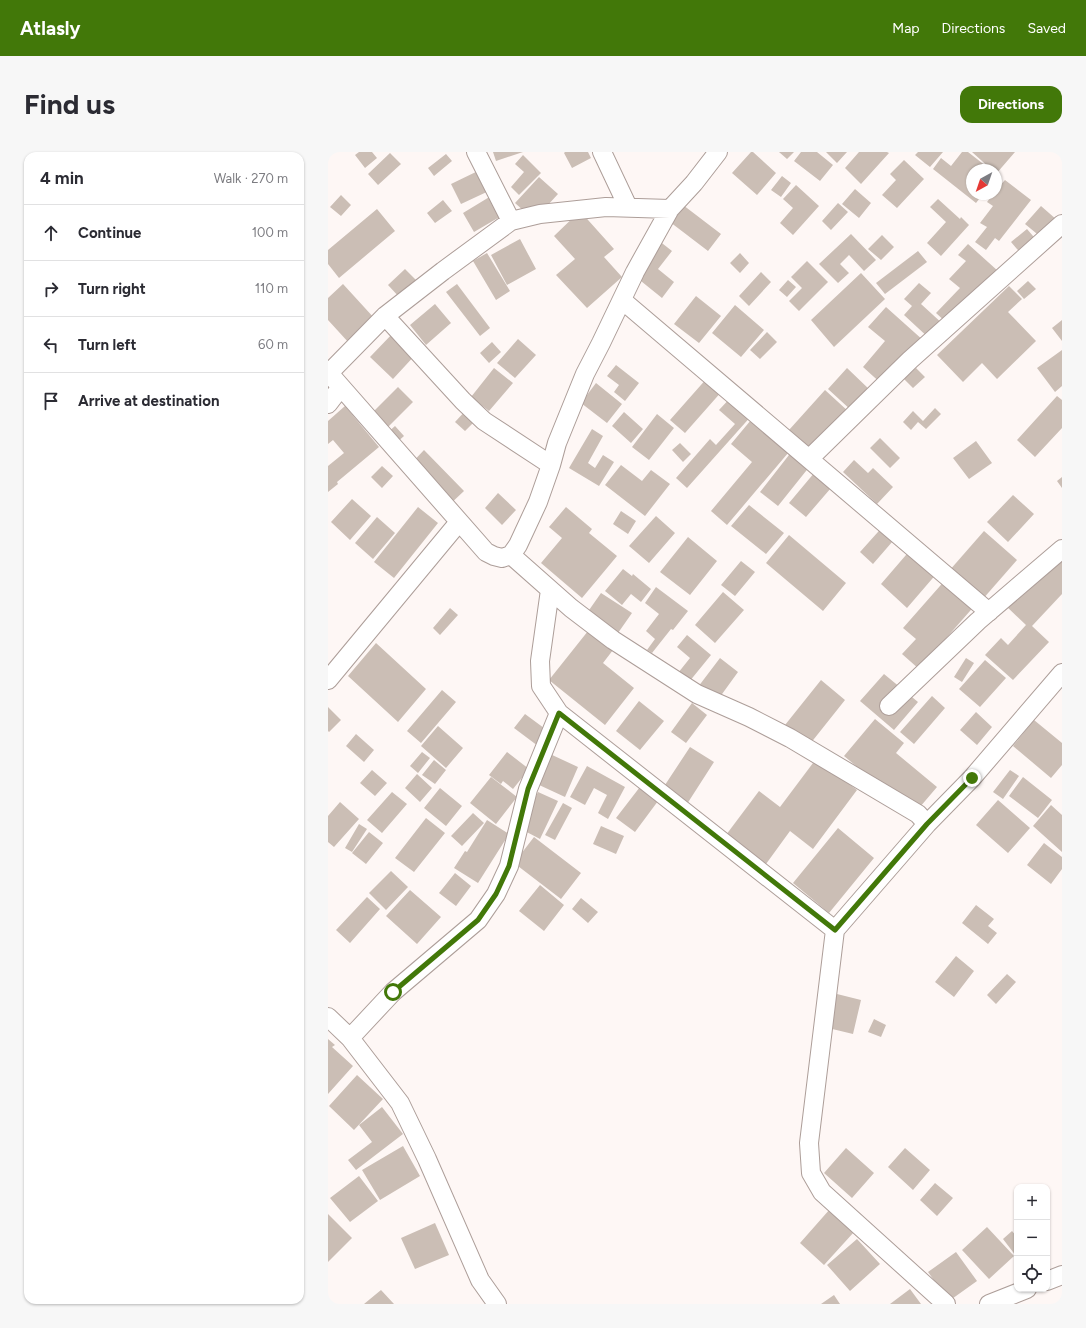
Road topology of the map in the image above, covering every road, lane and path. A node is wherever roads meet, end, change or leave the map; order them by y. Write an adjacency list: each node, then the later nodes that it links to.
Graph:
1 (476, 152): 6 (street)
2 (602, 152): 4 (street)
3 (718, 152): 5 (street)
4 (628, 208): 5 (street); 6 (street)
5 (670, 209): 8 (street)
6 (511, 221): 9 (street)
7 (1062, 224): 13 (street)
8 (622, 300): 13 (street); 14 (street)
9 (385, 316): 10 (street); 14 (street)
10 (328, 373): 11 (street)
11 (341, 387): 12 (street); 15 (street)
12 (328, 404)
13 (809, 459): 19 (street)
14 (551, 466): 17 (street)
15 (459, 522): 17 (street); 21 (street)
16 (1062, 549): 19 (street)
17 (511, 555): 18 (street)
18 (550, 590): 23 (street); 24 (street)
19 (989, 612): 22 (street)
20 (1062, 673): 24 (street)
21 (328, 680)
22 (889, 706)
23 (559, 713): 25 (street); 27 (street)
24 (927, 824): 25 (street)
25 (835, 930): 32 (street)
26 (328, 1017): 27 (street)
27 (350, 1038): 31 (street)
28 (1062, 1275): 29 (street)
29 (1050, 1280)
30 (1019, 1292): 33 (street)
31 (497, 1304)
32 (946, 1304)
33 (989, 1304)

